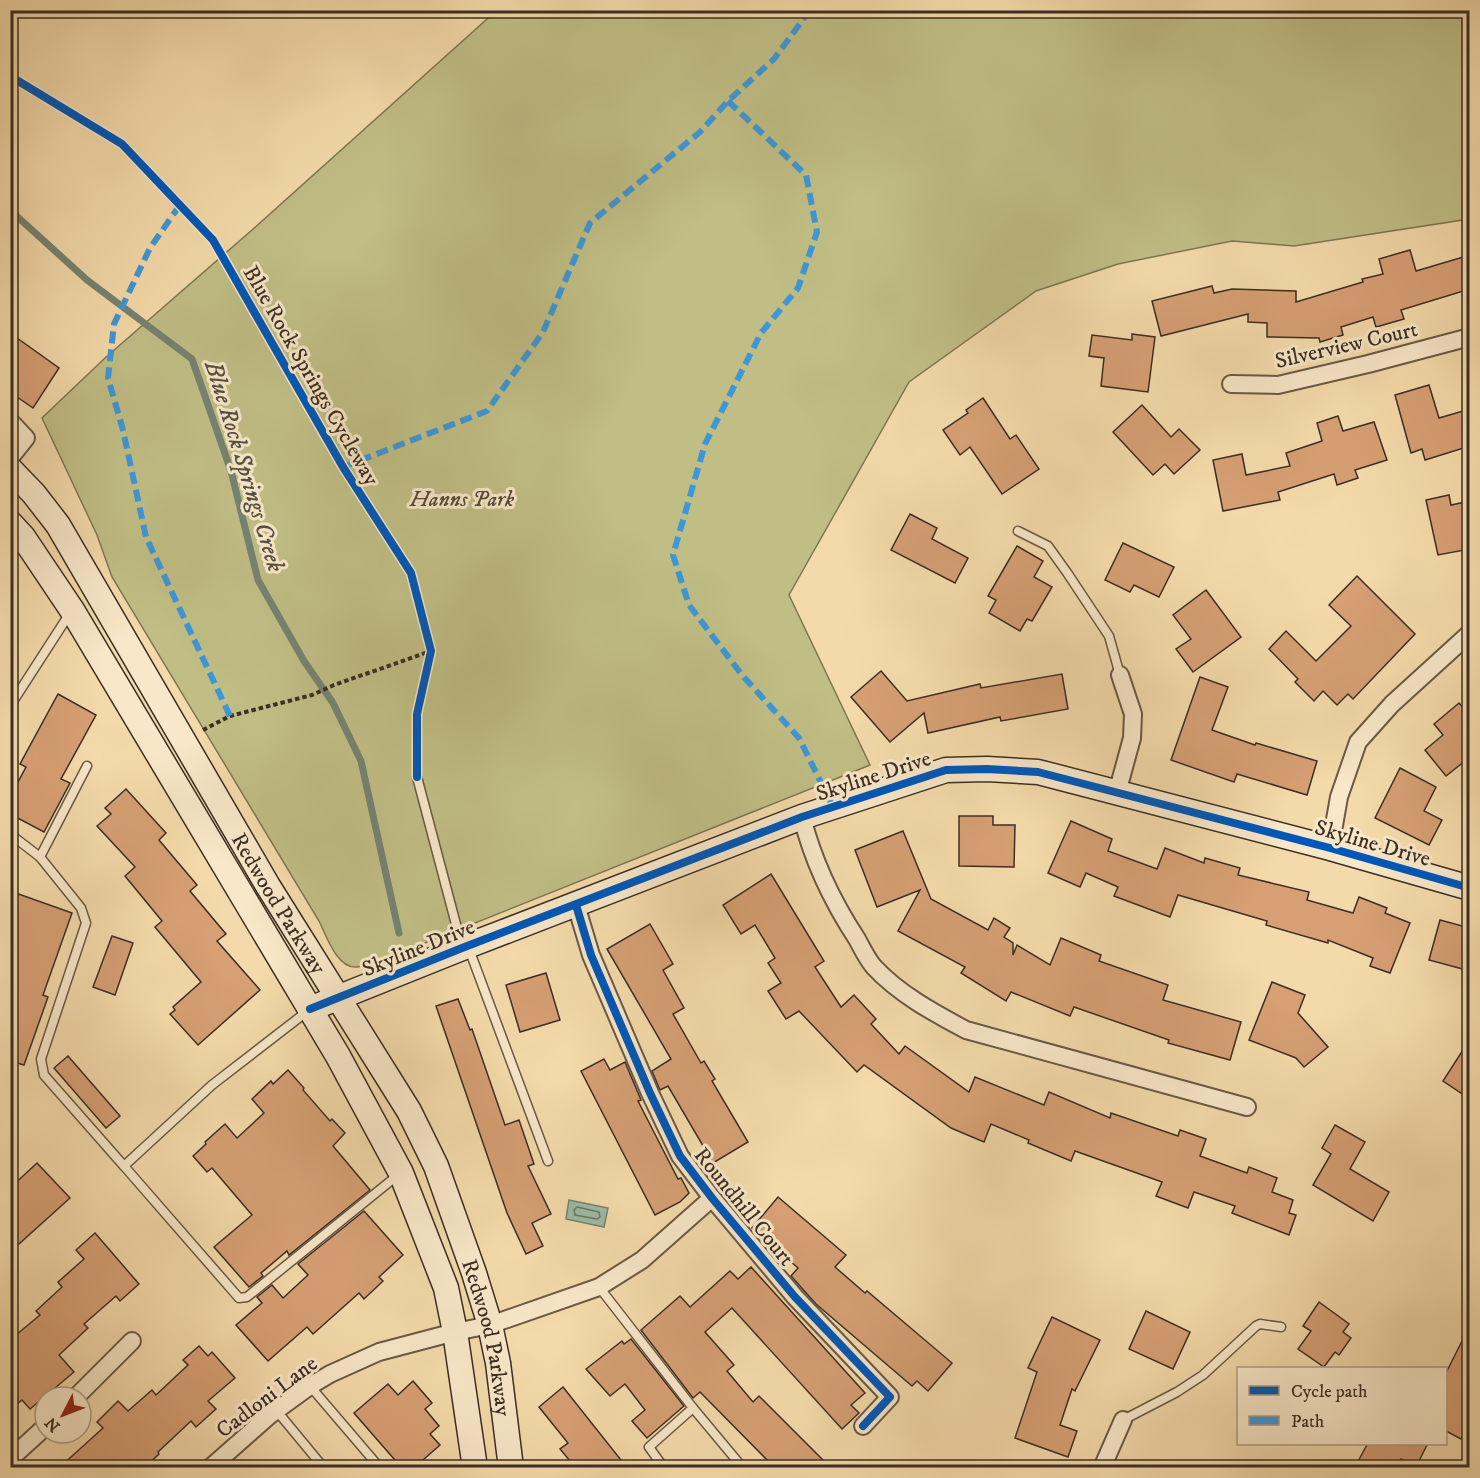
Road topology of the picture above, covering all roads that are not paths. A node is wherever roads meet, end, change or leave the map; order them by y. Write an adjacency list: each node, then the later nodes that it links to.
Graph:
1 (1470, 337): 2 (street, Silverview Court)
2 (1231, 384)
3 (10, 422): 4 (street)
4 (10, 458)
5 (10, 469): 22 (main road, Redwood Parkway)
6 (10, 523): 8 (main road, Redwood Parkway)
7 (1018, 531): 10 (lane)
8 (72, 610): 11 (lane); 23 (main road, Redwood Parkway)
9 (1470, 633): 17 (street)
10 (1120, 675): 14 (street)
11 (10, 706)
12 (87, 766): 18 (lane)
13 (417, 777): 21 (lane)
14 (1117, 793): 15 (main road, Skyline Drive); 17 (main road, Skyline Drive)
15 (802, 817): 20 (main road, Skyline Drive); 24 (street)
16 (10, 834): 18 (lane)
17 (1330, 848): 19 (main road, Skyline Drive)
18 (40, 857): 26 (lane)
19 (1470, 888)
20 (576, 905): 21 (main road, Skyline Drive); 28 (street, Roundhill Court)
21 (465, 947): 22 (main road, Skyline Drive); 25 (lane)
22 (338, 997): 23 (main road, Skyline Drive); 30 (main road, Redwood Parkway)
23 (310, 1009): 26 (lane); 27 (main road, Redwood Parkway)
24 (1248, 1107)
25 (548, 1161)
26 (124, 1166): 27 (lane)
27 (401, 1173): 32 (main road, Redwood Parkway)
28 (712, 1198): 29 (street, Cadloni Lane); 39 (street, Roundhill Court)
29 (599, 1287): 30 (street, Cadloni Lane); 36 (lane)
30 (490, 1326): 32 (street, Cadloni Lane); 46 (main road, Redwood Parkway)
31 (1281, 1327): 38 (lane)
32 (455, 1332): 35 (street, Cadloni Lane); 45 (main road, Redwood Parkway)
33 (132, 1341): 34 (street)
34 (88, 1385)
35 (310, 1386): 37 (street, Cadloni Lane); 44 (lane)
36 (693, 1408): 47 (lane); 48 (lane)
37 (276, 1410): 42 (street, Cadloni Lane); 43 (lane)
38 (1123, 1420): 49 (street)
39 (863, 1426)
40 (33, 1438): 41 (street)
41 (10, 1459)
42 (210, 1467)
43 (324, 1467)
44 (380, 1467)
45 (475, 1467)
46 (511, 1467)
47 (664, 1467)
48 (743, 1467)
49 (1102, 1467)

